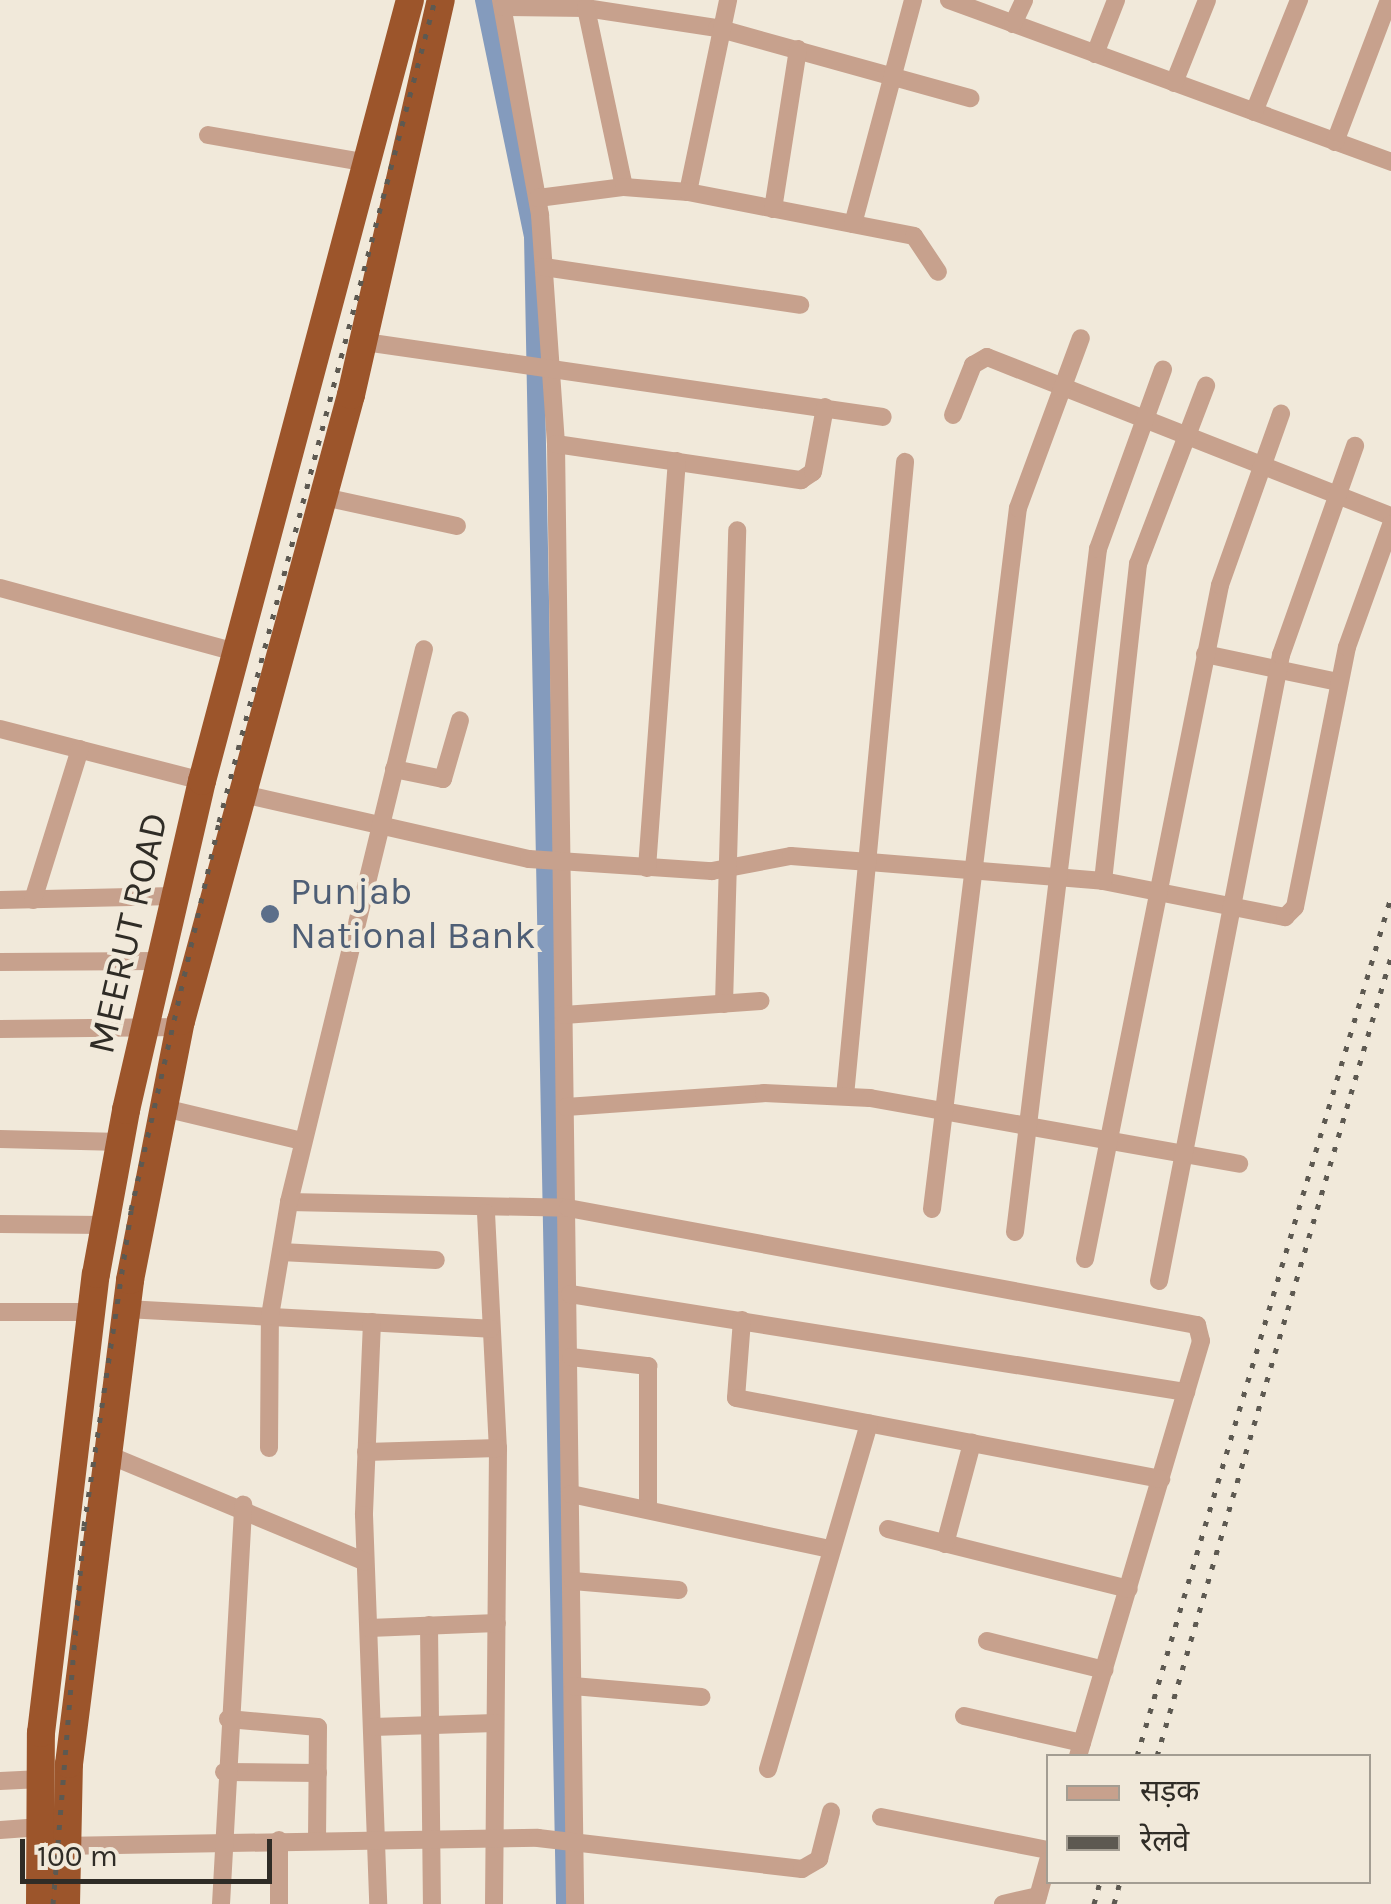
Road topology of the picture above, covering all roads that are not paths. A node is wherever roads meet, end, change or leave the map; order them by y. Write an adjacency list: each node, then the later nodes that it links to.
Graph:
1 (410, 0): 23 (highway, MEERUT ROAD)
2 (441, 0): 34 (highway, MEERUT ROAD)
3 (728, 0): 14 (street)
4 (914, 0): 17 (street)
5 (948, 0): 13 (street)
6 (1024, 0): 13 (street)
7 (1116, 0): 16 (street)
8 (1207, 0): 18 (street)
9 (1299, 0): 20 (street)
10 (1388, 0): 22 (street)
11 (502, 4): 12 (street); 27 (street)
12 (586, 8): 14 (street); 25 (street)
13 (1013, 24): 16 (street)
14 (717, 28): 15 (street); 26 (street)
15 (798, 49): 17 (street); 28 (street)
16 (1095, 54): 18 (street)
17 (890, 72): 19 (street); 29 (street)
18 (1174, 83): 20 (street)
19 (970, 98)
20 (1254, 112): 22 (street)
21 (208, 135): 23 (street)
22 (1335, 142): 24 (street)
23 (362, 162): 58 (highway, MEERUT ROAD)
24 (1391, 162)
25 (624, 186): 26 (street); 27 (street)
26 (688, 192): 28 (street)
27 (538, 198): 30 (street)
28 (772, 209): 29 (street)
29 (853, 224): 31 (street)
30 (544, 267): 32 (street); 35 (street)
31 (938, 272)
32 (800, 305)
33 (1082, 338): 37 (street)
34 (364, 342): 35 (street); 50 (highway, MEERUT ROAD)
35 (549, 365): 39 (street); 45 (street)
36 (1162, 369): 43 (street)
37 (1062, 386): 41 (street); 43 (street); 73 (street)
38 (1206, 386): 44 (street)
39 (825, 406): 42 (street); 47 (street)
40 (1282, 414): 49 (street)
41 (952, 415)
42 (883, 417)
43 (1143, 420): 44 (street); 74 (street)
44 (1186, 438): 49 (street); 75 (street)
45 (556, 444): 47 (street); 69 (street)
46 (1355, 446): 51 (street)
47 (677, 461): 71 (street)
48 (905, 462): 70 (street)
49 (1262, 467): 51 (street); 59 (street)
50 (324, 496): 54 (street); 67 (highway, MEERUT ROAD)
51 (1336, 496): 52 (street); 60 (street)
52 (1391, 516)
53 (1391, 525): 61 (street)
54 (457, 526)
55 (737, 530): 72 (street)
56 (0, 588): 58 (street)
57 (424, 649): 65 (street)
58 (236, 652): 66 (highway, MEERUT ROAD)
59 (1205, 654): 60 (street); 76 (street)
60 (1278, 670): 61 (street); 80 (street)
61 (1338, 682): 80 (street)
62 (460, 720): 65 (street)
63 (0, 728): 64 (street)
64 (80, 750): 66 (street); 79 (street)
65 (394, 770): 68 (street)
66 (202, 781): 77 (highway, MEERUT ROAD)
67 (243, 794): 68 (street); 86 (highway, MEERUT ROAD)
68 (380, 828): 69 (street); 96 (street)
69 (555, 860): 71 (street); 85 (street)
70 (869, 862): 72 (street); 73 (street); 89 (street)
71 (647, 868): 72 (street)
72 (727, 871): 84 (street)
73 (973, 872): 74 (street); 91 (street)
74 (1056, 878): 75 (street); 93 (street)
75 (1103, 882): 76 (street)
76 (1156, 889): 80 (street); 94 (street)
77 (174, 896): 79 (street); 81 (highway, MEERUT ROAD)
78 (0, 900): 79 (street)
79 (34, 900)
80 (1231, 904): 98 (street)
81 (157, 961): 82 (street); 87 (highway, MEERUT ROAD)
82 (0, 962)
83 (761, 1001): 84 (street)
84 (724, 1004): 85 (street)
85 (564, 1015): 90 (street)
86 (180, 1027): 87 (street); 92 (highway, MEERUT ROAD)
87 (143, 1028): 88 (street); 97 (highway, MEERUT ROAD)
88 (0, 1029)
89 (845, 1096): 90 (street); 91 (street)
90 (566, 1106): 101 (street)
91 (943, 1107): 93 (street); 102 (street)
92 (164, 1108): 96 (street); 112 (highway, MEERUT ROAD)
93 (1030, 1124): 94 (street); 106 (street)
94 (1106, 1138): 98 (street); 108 (street)
95 (0, 1139): 97 (street)
96 (303, 1141): 100 (street)
97 (121, 1142): 105 (highway, MEERUT ROAD)
98 (1182, 1153): 99 (street); 110 (street)
99 (1239, 1164)
100 (289, 1202): 103 (street); 107 (street)
101 (556, 1208): 103 (street); 111 (street); 120 (street)
102 (932, 1209)
103 (486, 1212): 118 (street)
104 (0, 1224): 105 (street)
105 (104, 1226): 114 (highway, MEERUT ROAD)
106 (1015, 1232)
107 (281, 1252): 109 (street); 115 (street)
108 (1086, 1258)
109 (436, 1260)
110 (1159, 1281)
111 (570, 1294): 116 (street); 119 (street)
112 (126, 1310): 115 (street); 126 (highway, MEERUT ROAD)
113 (0, 1312): 114 (street)
114 (91, 1312): 154 (highway, MEERUT ROAD)
115 (270, 1316): 117 (street); 123 (street)
116 (742, 1320): 120 (street); 121 (street)
117 (372, 1322): 118 (street); 125 (street)
118 (490, 1329): 124 (street)
119 (571, 1358): 128 (street); 129 (street)
120 (1186, 1392): 127 (street)
121 (869, 1424): 122 (street); 133 (street)
122 (972, 1443): 127 (street); 132 (street)
123 (269, 1448)
124 (498, 1448): 125 (street); 138 (street)
125 (366, 1452): 134 (street)
126 (104, 1453): 130 (street); 163 (highway, MEERUT ROAD)
127 (1160, 1479): 136 (street)
128 (572, 1494): 129 (street); 135 (street)
129 (648, 1504): 133 (street)
130 (243, 1505): 134 (street); 146 (street)
131 (888, 1530): 132 (street)
132 (945, 1544): 136 (street)
133 (826, 1548): 151 (street)
134 (364, 1561): 140 (street)
135 (573, 1581): 137 (street); 143 (street)
136 (1128, 1589): 142 (street)
137 (679, 1590)
138 (497, 1623): 139 (street); 147 (street)
139 (429, 1626): 140 (street); 148 (street)
140 (369, 1628): 149 (street)
141 (986, 1641): 142 (street)
142 (1104, 1670): 150 (street)
143 (573, 1686): 144 (street); 165 (street)
144 (702, 1698)
145 (964, 1716): 150 (street)
146 (228, 1719): 152 (street); 153 (street)
147 (495, 1723): 148 (street); 162 (street)
148 (431, 1725): 149 (street); 161 (street)
149 (373, 1726): 159 (street)
150 (1080, 1750)
151 (768, 1769)
152 (224, 1772): 153 (street); 166 (street)
153 (318, 1773): 160 (street)
154 (41, 1779): 155 (street); 163 (highway, MEERUT ROAD)
155 (0, 1781)
156 (832, 1812): 165 (street)
157 (882, 1818): 167 (street)
158 (0, 1830): 163 (street)
159 (377, 1837): 160 (street); 161 (street); 174 (street)
160 (316, 1838): 164 (street)
161 (432, 1838): 162 (street); 175 (street)
162 (493, 1838): 165 (street); 176 (street)
163 (49, 1840): 166 (street); 170 (highway, MEERUT ROAD); 171 (highway, MEERUT ROAD)
164 (278, 1840): 166 (street); 173 (street)
165 (570, 1840): 177 (street)
166 (220, 1842): 172 (street)
167 (1046, 1850)
168 (1046, 1868): 169 (street)
169 (1037, 1900): 178 (street)
170 (40, 1904)
171 (66, 1904)
172 (221, 1904)
173 (279, 1904)
174 (378, 1904)
175 (432, 1904)
176 (494, 1904)
177 (576, 1904)
178 (1003, 1904)

